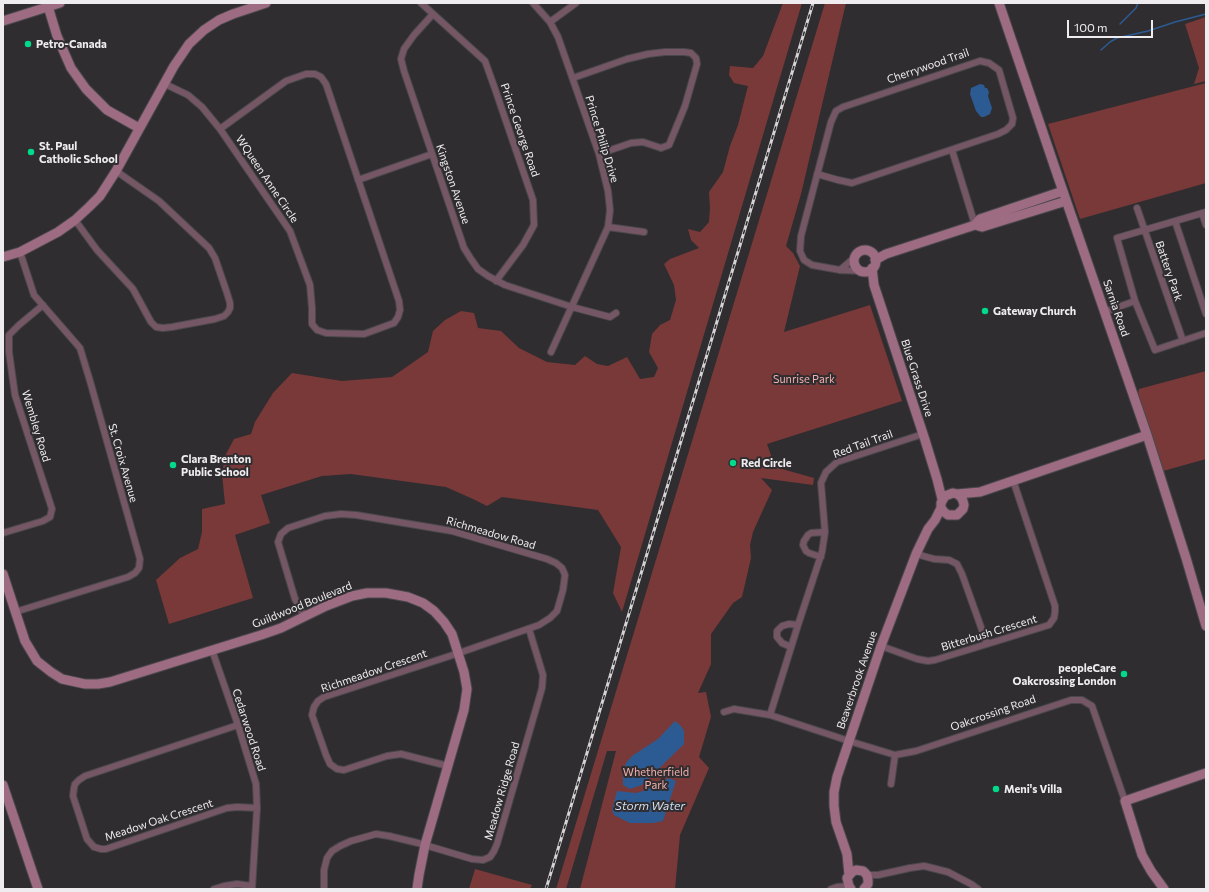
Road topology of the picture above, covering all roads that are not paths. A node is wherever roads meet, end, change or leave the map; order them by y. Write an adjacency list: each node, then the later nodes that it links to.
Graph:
1 (60, 3): 7 (street)
2 (266, 3): 12 (street)
3 (421, 3): 8 (street, Prince George Road)
4 (533, 3): 10 (street, Prince Philip Drive)
5 (576, 3): 10 (street)
6 (999, 3): 21 (street, Sarnia Road)
7 (47, 5): 9 (street); 13 (street)
8 (433, 14): 16 (street, Kingston Avenue); 38 (street, Prince George Road)
9 (3, 21)
10 (550, 22): 11 (street, Prince Philip Drive)
11 (573, 78): 17 (street, Prince Philip Drive); 17 (street)
12 (165, 84): 13 (street); 14 (street)
13 (139, 128): 18 (street)
14 (220, 129): 20 (street, WQueen Anne Circle); 20 (street, WQueen Anne Circle)
15 (952, 150): 19 (street, Cherrywood Trail); 19 (street, Cherrywood Trail); 27 (street)
16 (432, 154): 20 (street); 38 (street, Kingston Avenue)
17 (599, 154): 29 (street, Prince Philip Drive)
18 (116, 171): 25 (street); 25 (street)
19 (817, 174): 36 (street, Cherrywood Trail)
20 (358, 180)
21 (1063, 191): 22 (street, Sarnia Road); 27 (street)
22 (1066, 201): 27 (street); 43 (street, Sarnia Road)
23 (1137, 208): 30 (street, Battery Park)
24 (1204, 212): 26 (street); 28 (street)
25 (75, 220): 32 (street)
26 (1175, 221): 30 (street); 45 (street)
27 (975, 224): 35 (street)
28 (1206, 225)
29 (608, 227): 31 (street); 42 (street, Prince Philip Drive)
30 (1145, 230): 40 (street); 47 (street, Battery Park)
31 (644, 232)
32 (20, 252): 33 (street); 41 (street, St. Croix Avenue)
33 (3, 257)
34 (854, 258): 35 (street); 36 (street); 37 (street)
35 (873, 261): 37 (street); 39 (street, Blue Grass Drive)
36 (840, 270): 37 (street, Cherrywood Trail)
37 (862, 271): 39 (street, Blue Grass Drive)
38 (496, 281): 42 (street, Kingston Avenue)
39 (874, 285): 49 (street, Blue Grass Drive)
40 (1136, 301): 43 (street); 47 (street)
41 (43, 305): 60 (street, Wembley Road); 64 (street, St. Croix Avenue)
42 (572, 307): 44 (street, Kingston Avenue); 48 (street, Prince Philip Drive)
43 (1104, 312): 50 (street, Sarnia Road)
44 (616, 313)
45 (1206, 314)
46 (1206, 333): 47 (street)
47 (1182, 341)
48 (551, 352)
49 (923, 434): 51 (street, Blue Grass Drive); 59 (street, Red Tail Trail)
50 (1147, 435): 52 (street); 66 (street, Sarnia Road)
51 (938, 480): 54 (street); 55 (street, Blue Grass Drive)
52 (1013, 480): 53 (street); 70 (street, Bitterbush Crescent)
53 (980, 492): 54 (street); 56 (street)
54 (955, 494): 55 (street); 56 (street)
55 (942, 503): 57 (street); 58 (street, Beaverbrook Avenue)
56 (964, 505): 57 (street)
57 (948, 515): 58 (street)
58 (935, 520): 61 (street, Beaverbrook Avenue)
59 (825, 532): 62 (street, Red Tail Trail); 62 (street)
60 (3, 533)
61 (916, 554): 70 (street); 71 (street, Beaverbrook Avenue)
62 (821, 557): 67 (street, Red Tail Trail)
63 (3, 574): 64 (street, Guildwood Boulevard)
64 (15, 612): 73 (street, Guildwood Boulevard)
65 (304, 617): 68 (street, Richmeadow Road); 73 (street, Guildwood Boulevard); 74 (street, Guildwood Boulevard)
66 (1205, 624): 69 (street, Sarnia Road)
67 (798, 625): 72 (street, Red Tail Trail); 72 (street)
68 (529, 629): 74 (street, Richmeadow Road); 86 (street, Meadow Ridge Road)
69 (1206, 636)
70 (987, 644): 71 (street, Bitterbush Crescent)
71 (881, 646): 78 (street, Beaverbrook Avenue)
72 (791, 647): 76 (street, Red Tail Trail)
73 (212, 650): 77 (street, Cedarwood Road)
74 (459, 653): 80 (street, Guildwood Boulevard); 80 (street, Richmeadow Crescent)
75 (724, 712): 76 (street, Oakcrossing Road)
76 (770, 715): 78 (street, Oakcrossing Road)
77 (238, 725): 85 (street, Cedarwood Road); 85 (street, Meadow Oak Crescent)
78 (849, 741): 79 (street, Oakcrossing Road); 87 (street, Beaverbrook Avenue)
79 (895, 755): 82 (street); 84 (street, Oakcrossing Road)
80 (448, 766): 86 (street, Guildwood Boulevard)
81 (1206, 773): 84 (street)
82 (892, 784)
83 (3, 785): 93 (street)
84 (1125, 801): 98 (street, Oakcrossing Road)
85 (256, 808): 91 (street, Cedarwood Road)
86 (425, 845): 95 (street, Meadow Ridge Road); 96 (street, Guildwood Boulevard)
87 (847, 854): 89 (street, Beaverbrook Avenue); 90 (street, Beaverbrook Avenue)
88 (878, 875): 89 (street); 89 (street); 97 (street)
89 (865, 880): 90 (street)
90 (849, 882): 92 (street)
91 (252, 887): 94 (street)
92 (834, 888)
93 (38, 889)
94 (214, 889)
95 (324, 889)
96 (417, 889)
97 (978, 889)
98 (1164, 889)

